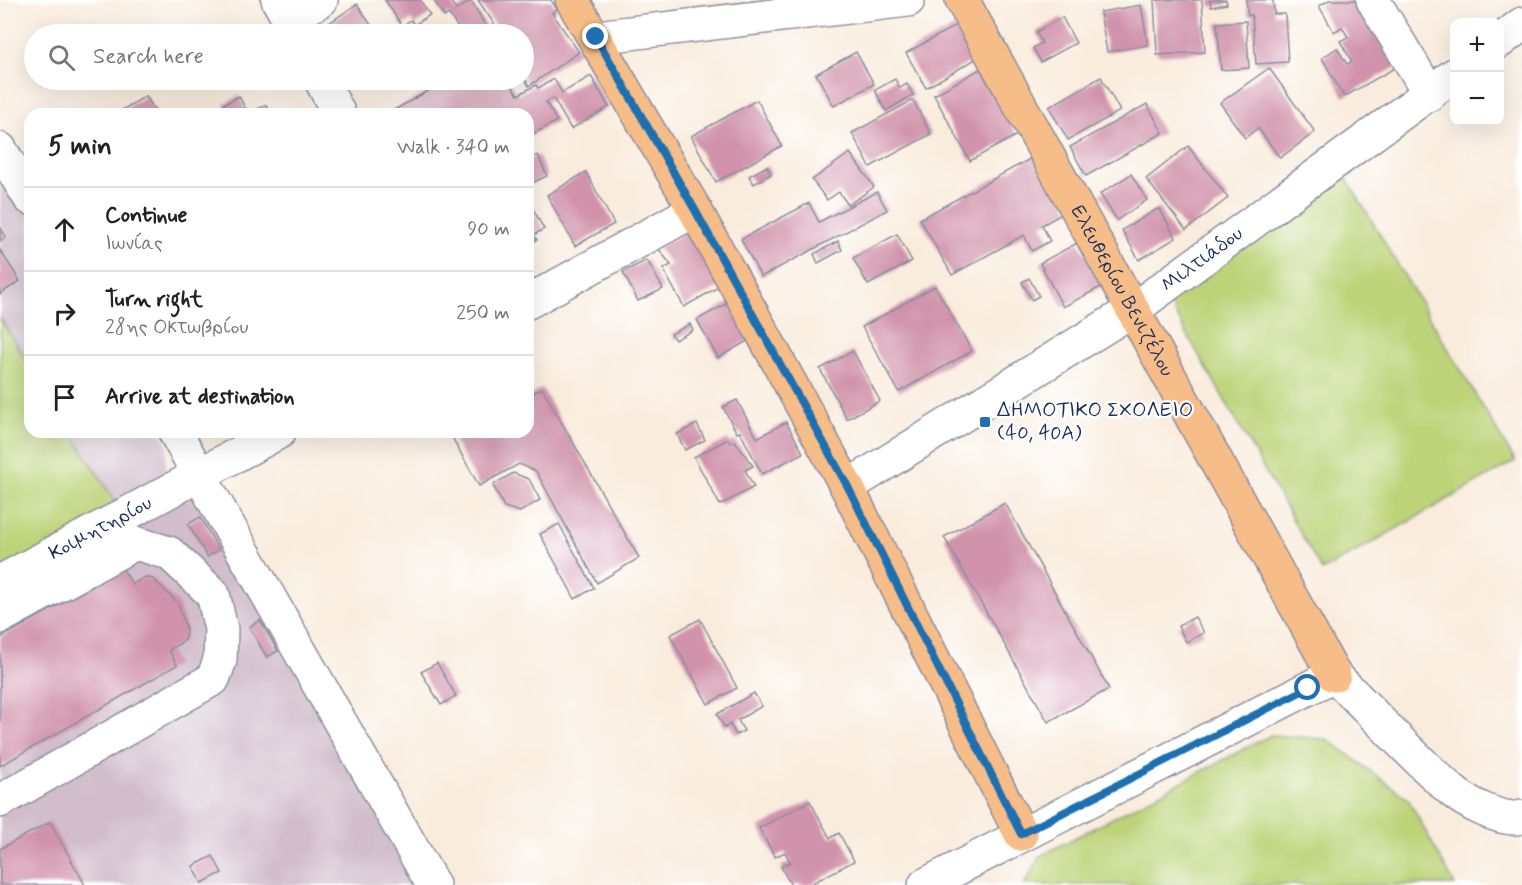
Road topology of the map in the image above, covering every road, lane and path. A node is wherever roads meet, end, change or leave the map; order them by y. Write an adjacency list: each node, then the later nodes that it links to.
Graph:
1 (321, 0): 6 (street)
2 (572, 0): 8 (main road)
3 (908, 0): 8 (street)
4 (962, 0): 17 (main road, Ελευθερίου Βενιζέλου)
5 (1373, 0): 10 (street)
6 (288, 18)
7 (1522, 24): 9 (street)
8 (596, 37): 15 (main road)
9 (1504, 38)
10 (1442, 84): 17 (street, Μιλτιάδου)
11 (326, 90): 12 (street)
12 (336, 108)
13 (0, 149): 14 (street)
14 (24, 188)
15 (695, 210): 16 (street); 21 (main road)
16 (534, 299)
17 (1134, 309): 21 (street, Μιλτιάδου); 26 (main road, Ελευθερίου Βενιζέλου)
18 (179, 438): 20 (street)
19 (267, 438): 20 (street, Κοιμητηρίου)
20 (200, 472): 22 (street); 23 (street, Κοιμητηρίου)
21 (848, 487): 29 (main road)
22 (253, 566): 24 (street); 30 (street)
23 (4, 572)
24 (213, 594): 25 (street); 27 (street)
25 (0, 618)
26 (1334, 675): 28 (street); 29 (street)
27 (0, 801)
28 (1522, 817)
29 (1021, 834): 31 (street)
30 (433, 885)
31 (925, 885)

